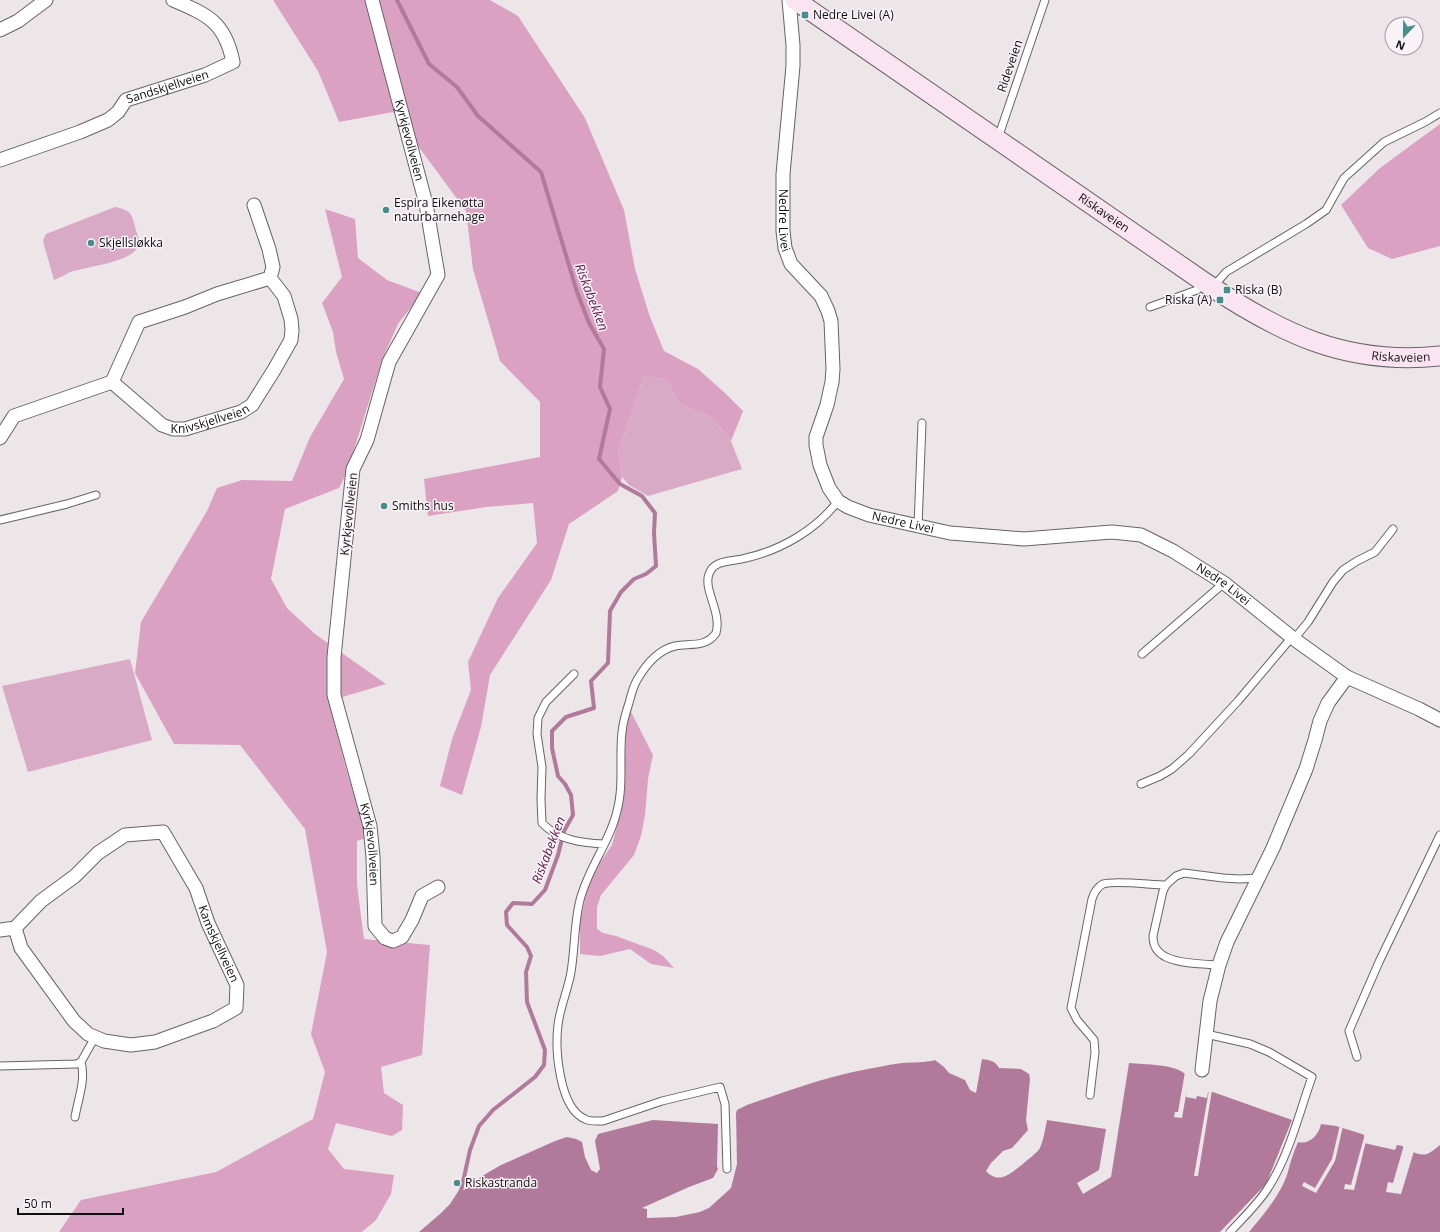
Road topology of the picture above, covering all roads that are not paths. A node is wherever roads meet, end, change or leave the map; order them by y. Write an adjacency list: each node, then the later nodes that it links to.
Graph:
1 (45, 0): 7 (street)
2 (173, 0): 10 (street, Sandskjellveien)
3 (372, 0): 35 (street, Kyrkjevollveien)
4 (789, 0): 20 (street, Nedre Livei)
5 (795, 0): 9 (main road, Riskaveien)
6 (1045, 0): 9 (lane, Rideveien)
7 (0, 30)
8 (1440, 113): 13 (lane)
9 (998, 140): 13 (main road, Riskaveien)
10 (0, 160)
11 (254, 205): 12 (street)
12 (270, 278): 16 (street); 16 (street, Knivskjellveien)
13 (1208, 285): 14 (lane); 15 (main road, Riskaveien)
14 (1150, 307)
15 (1440, 356)
16 (112, 382): 18 (street)
17 (922, 423): 22 (lane)
18 (0, 438)
19 (96, 495): 21 (lane)
20 (838, 501): 22 (street, Nedre Livei); 32 (lane)
21 (0, 520)
22 (918, 526): 24 (street, Nedre Livei)
23 (1393, 529): 25 (lane)
24 (1224, 583): 25 (street, Nedre Livei); 26 (lane)
25 (1293, 638): 28 (street, Nedre Livei); 30 (lane)
26 (1142, 654)
27 (574, 674): 32 (lane)
28 (1347, 677): 29 (street, Nedre Livei); 33 (street)
29 (1440, 720)
30 (1141, 784)
31 (1440, 835): 41 (lane)
32 (604, 844): 47 (lane)
33 (1258, 878): 34 (lane); 38 (street)
34 (1166, 885): 38 (lane); 45 (lane)
35 (438, 887)
36 (15, 928): 37 (street); 40 (street, Kamskjellveien); 40 (street, Kamskjellveien)
37 (0, 930)
38 (1219, 965): 39 (street)
39 (1206, 1034): 44 (street); 48 (lane)
40 (95, 1037): 42 (lane)
41 (1357, 1057)
42 (82, 1062): 43 (lane); 46 (lane)
43 (0, 1066)
44 (1202, 1070)
45 (1090, 1095)
46 (75, 1117)
47 (727, 1169)
48 (1230, 1232)

